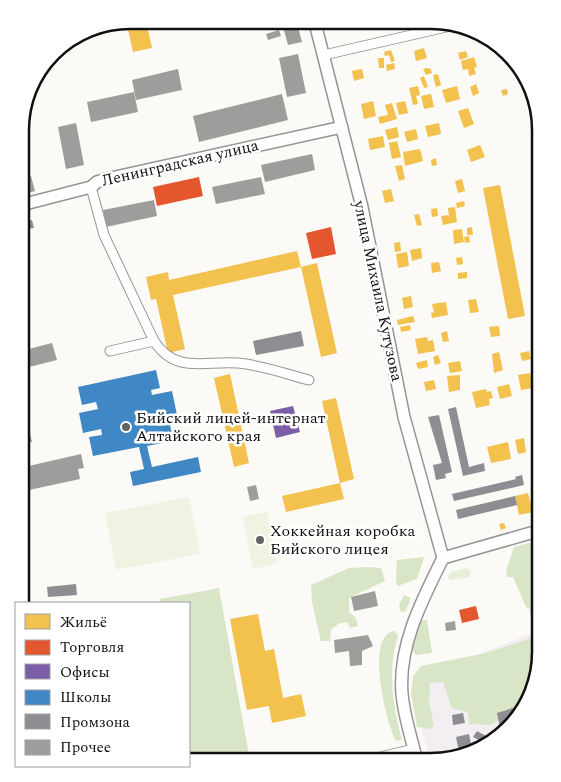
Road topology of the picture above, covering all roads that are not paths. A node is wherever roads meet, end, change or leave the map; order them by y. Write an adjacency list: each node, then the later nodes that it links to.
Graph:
1 (317, 29): 3 (street, улица Михаила Кутузова)
2 (436, 29): 3 (street)
3 (324, 55): 4 (street, улица Михаила Кутузова)
4 (342, 127): 5 (street, Ленинградская улица); 11 (street, улица Михаила Кутузова)
5 (91, 187): 6 (street, Ленинградская улица); 7 (street)
6 (29, 203)
7 (154, 341): 8 (street); 9 (street)
8 (110, 351)
9 (309, 380)
10 (532, 533): 11 (street)
11 (443, 558): 12 (street)
12 (414, 749): 13 (street); 14 (street)
13 (397, 753)
14 (415, 753)

